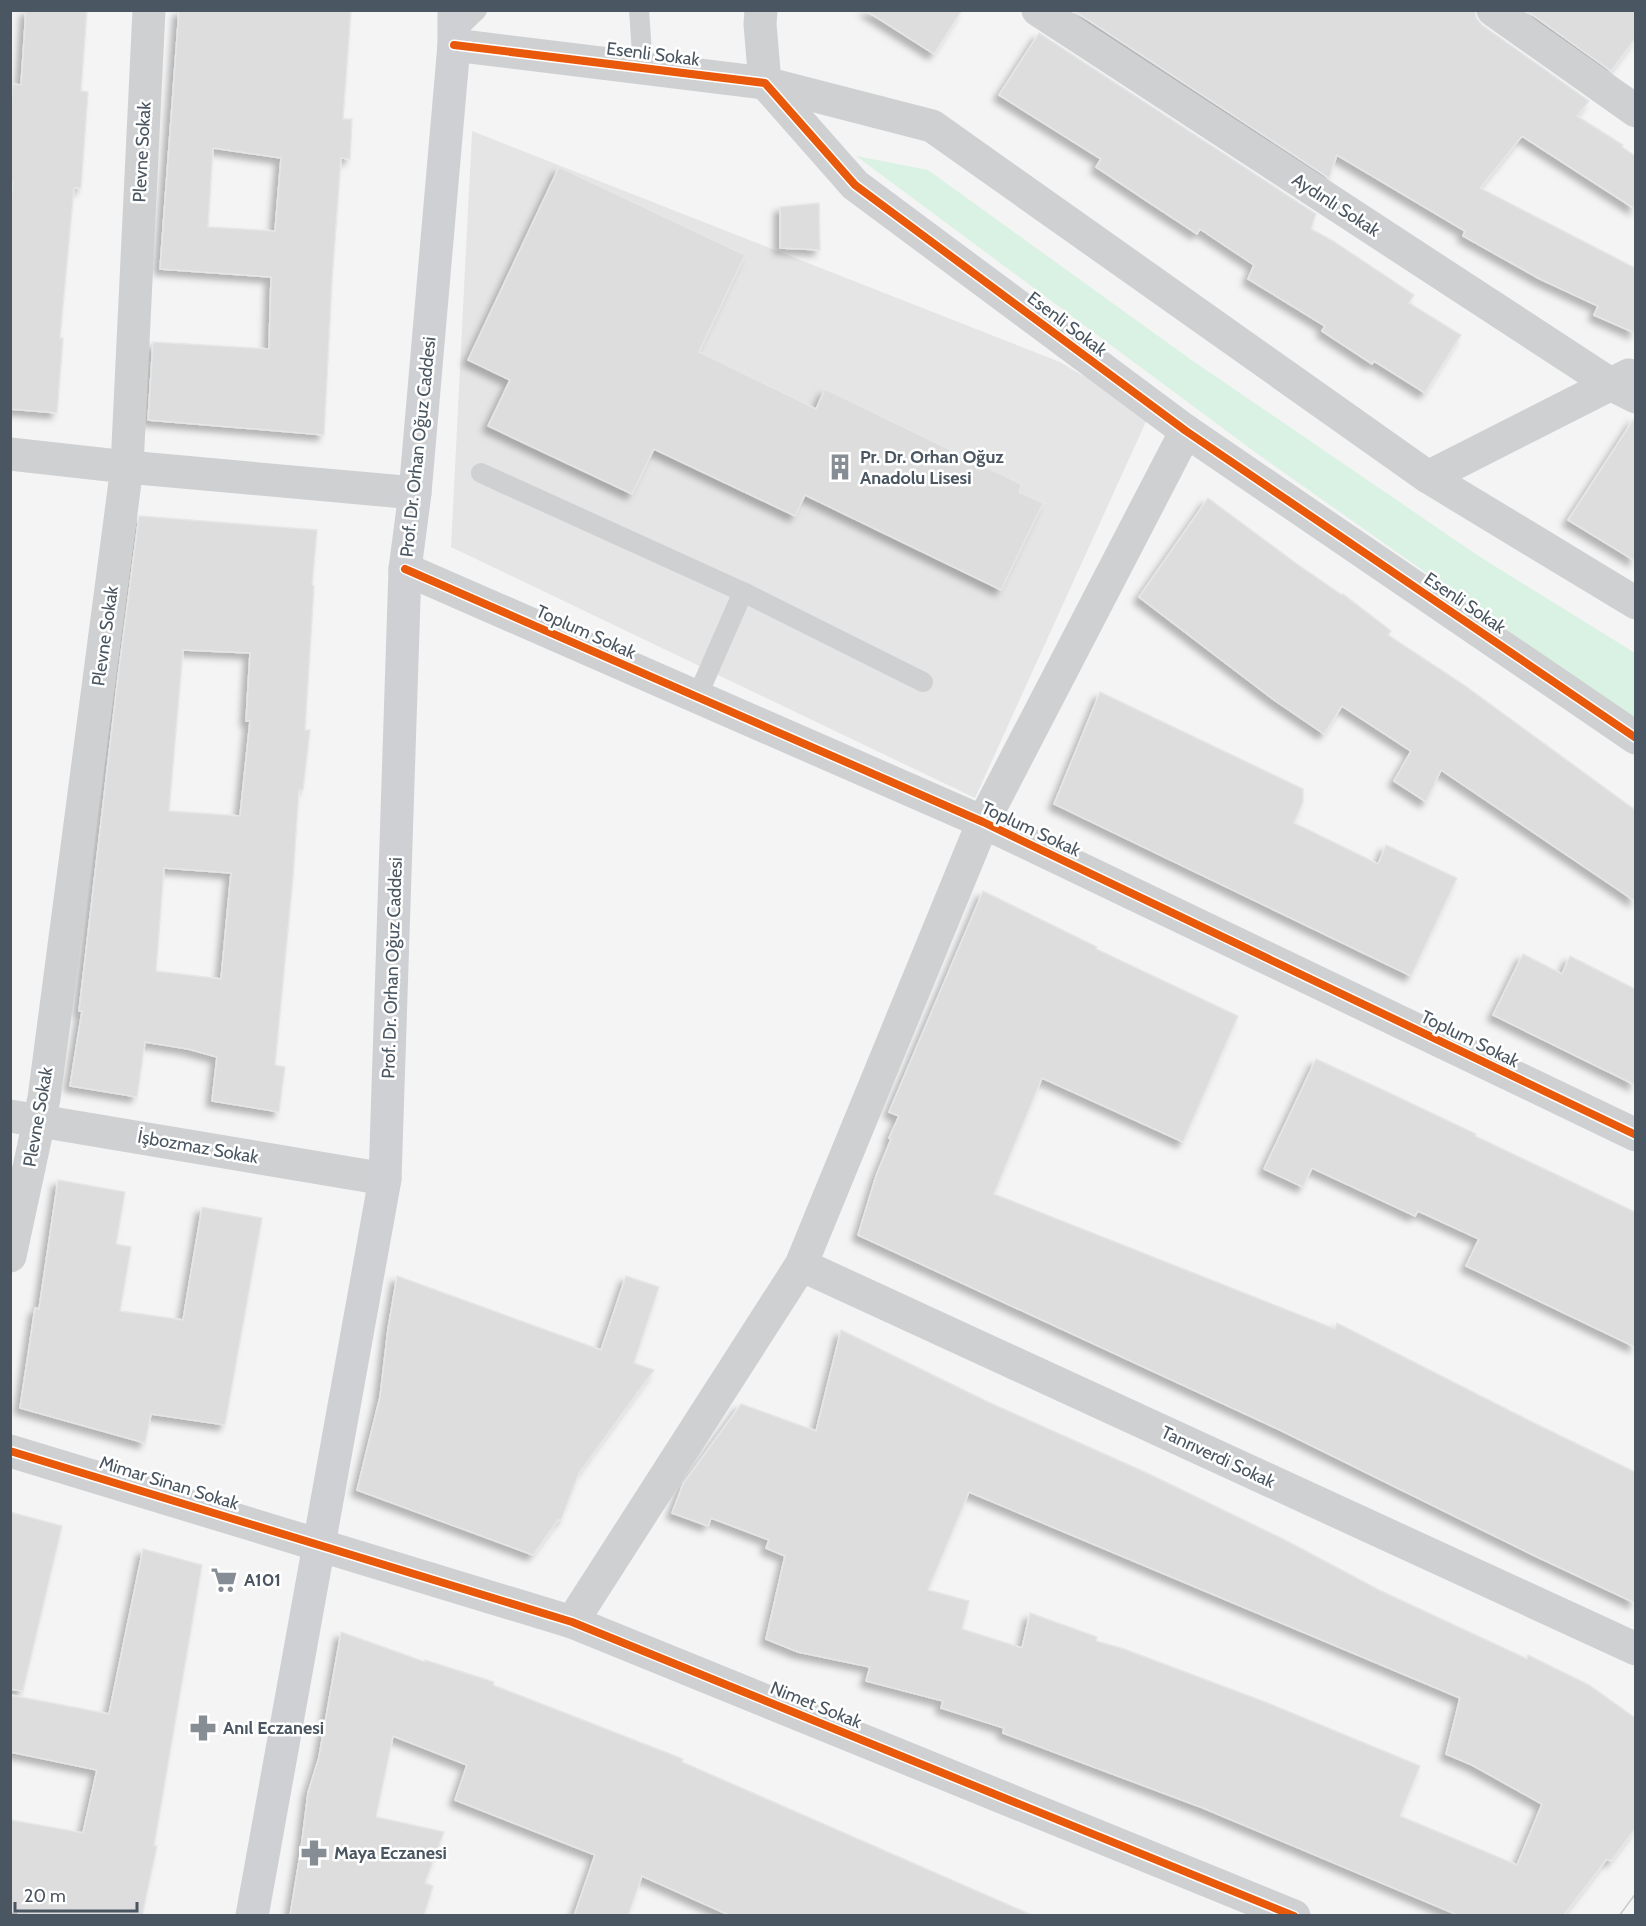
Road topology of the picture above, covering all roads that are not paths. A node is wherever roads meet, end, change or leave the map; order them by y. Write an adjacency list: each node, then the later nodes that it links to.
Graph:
1 (149, 10): 13 (street, Plevne Sokak)
2 (639, 10): 7 (lane)
3 (761, 10): 8 (street)
4 (1038, 10): 10 (street, Aydınlı Sokak)
5 (1493, 10): 9 (street)
6 (460, 25): 7 (street, Esenli Sokak); 16 (main road, Prof. Dr. Orhan Oğuz Caddesi)
7 (643, 68): 8 (street, Esenli Sokak)
8 (765, 82): 11 (street, Esenli Sokak); 15 (street, Esenli Sokak)
9 (1635, 111)
10 (1628, 385): 15 (street)
11 (1186, 430): 22 (street, Esenli Sokak); 23 (street)
12 (10, 454): 13 (street)
13 (128, 467): 16 (street); 24 (street, Plevne Sokak)
14 (482, 473): 18 (lane)
15 (1428, 477): 19 (street, Esenli Sokak)
16 (415, 493): 17 (main road, Prof. Dr. Orhan Oğuz Caddesi)
17 (405, 569): 21 (street, Toplum Sokak); 26 (main road, Prof. Dr. Orhan Oğuz Caddesi)
18 (743, 592): 20 (lane); 21 (lane)
19 (1635, 603)
20 (923, 682)
21 (697, 697): 23 (street, Toplum Sokak)
22 (1635, 738)
23 (983, 822): 25 (street, Toplum Sokak); 28 (street)
24 (25, 1118): 26 (street, İşbozmaz Sokak); 27 (street, Plevne Sokak)
25 (1635, 1135)
26 (385, 1179): 30 (main road, Prof. Dr. Orhan Oğuz Caddesi)
27 (10, 1256)
28 (801, 1266): 31 (street); 32 (street, Tanrıverdi Sokak)
29 (10, 1451): 30 (street, Mimar Sinan Sokak)
30 (318, 1544): 31 (street, Nimet Sokak); 33 (main road, Prof. Dr. Orhan Oğuz Caddesi)
31 (572, 1622): 34 (street, Nimet Sokak)
32 (1635, 1649)
33 (252, 1916)
34 (1294, 1916)

